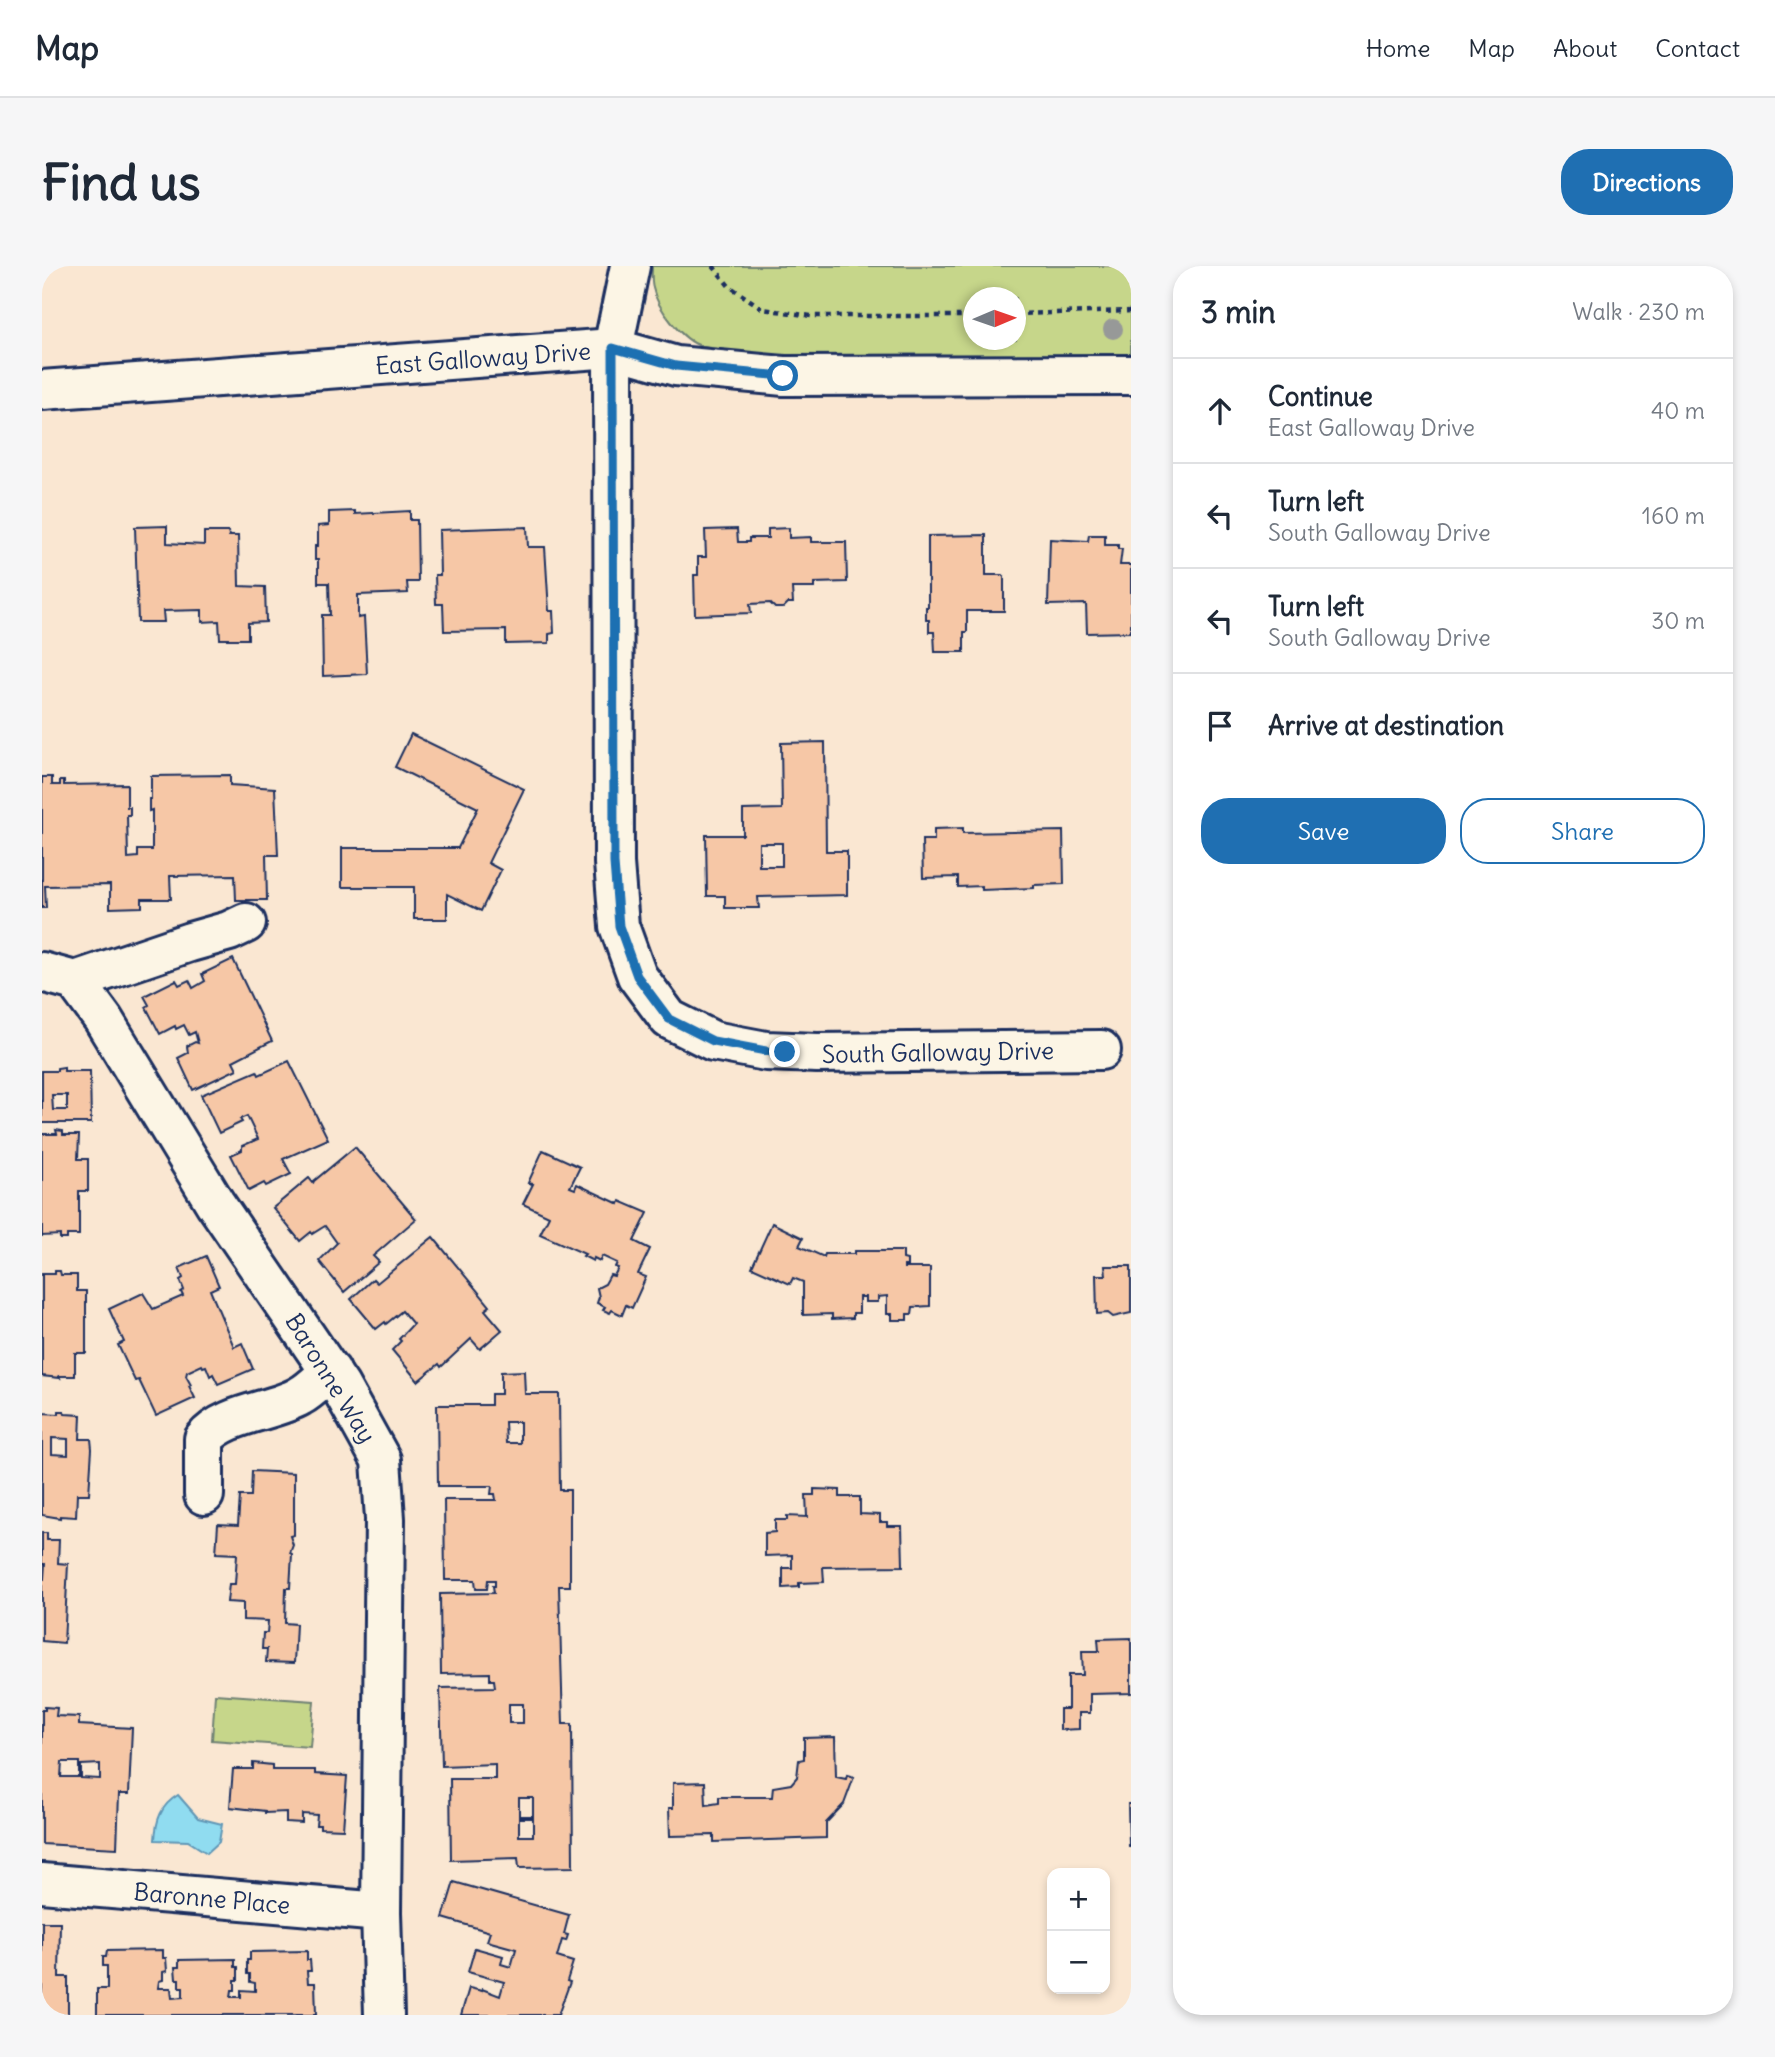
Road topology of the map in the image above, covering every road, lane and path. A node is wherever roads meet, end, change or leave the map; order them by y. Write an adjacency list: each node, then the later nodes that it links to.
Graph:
1 (630, 266): 6 (street, South Galloway Drive)
2 (713, 266): 5 (path)
3 (1131, 311): 4 (path)
4 (1026, 314)
5 (963, 316)
6 (613, 348): 7 (street, East Galloway Drive); 8 (street, East Galloway Drive); 11 (street, South Galloway Drive)
7 (1131, 375)
8 (42, 390)
9 (246, 923): 10 (street)
10 (58, 977): 12 (street, Baronne Way)
11 (1101, 1050)
12 (331, 1371): 13 (street); 15 (street, Baronne Way)
13 (204, 1495)
14 (42, 1884): 15 (street, Baronne Place)
15 (381, 1912): 16 (street, Baronne Way)
16 (384, 2015)

